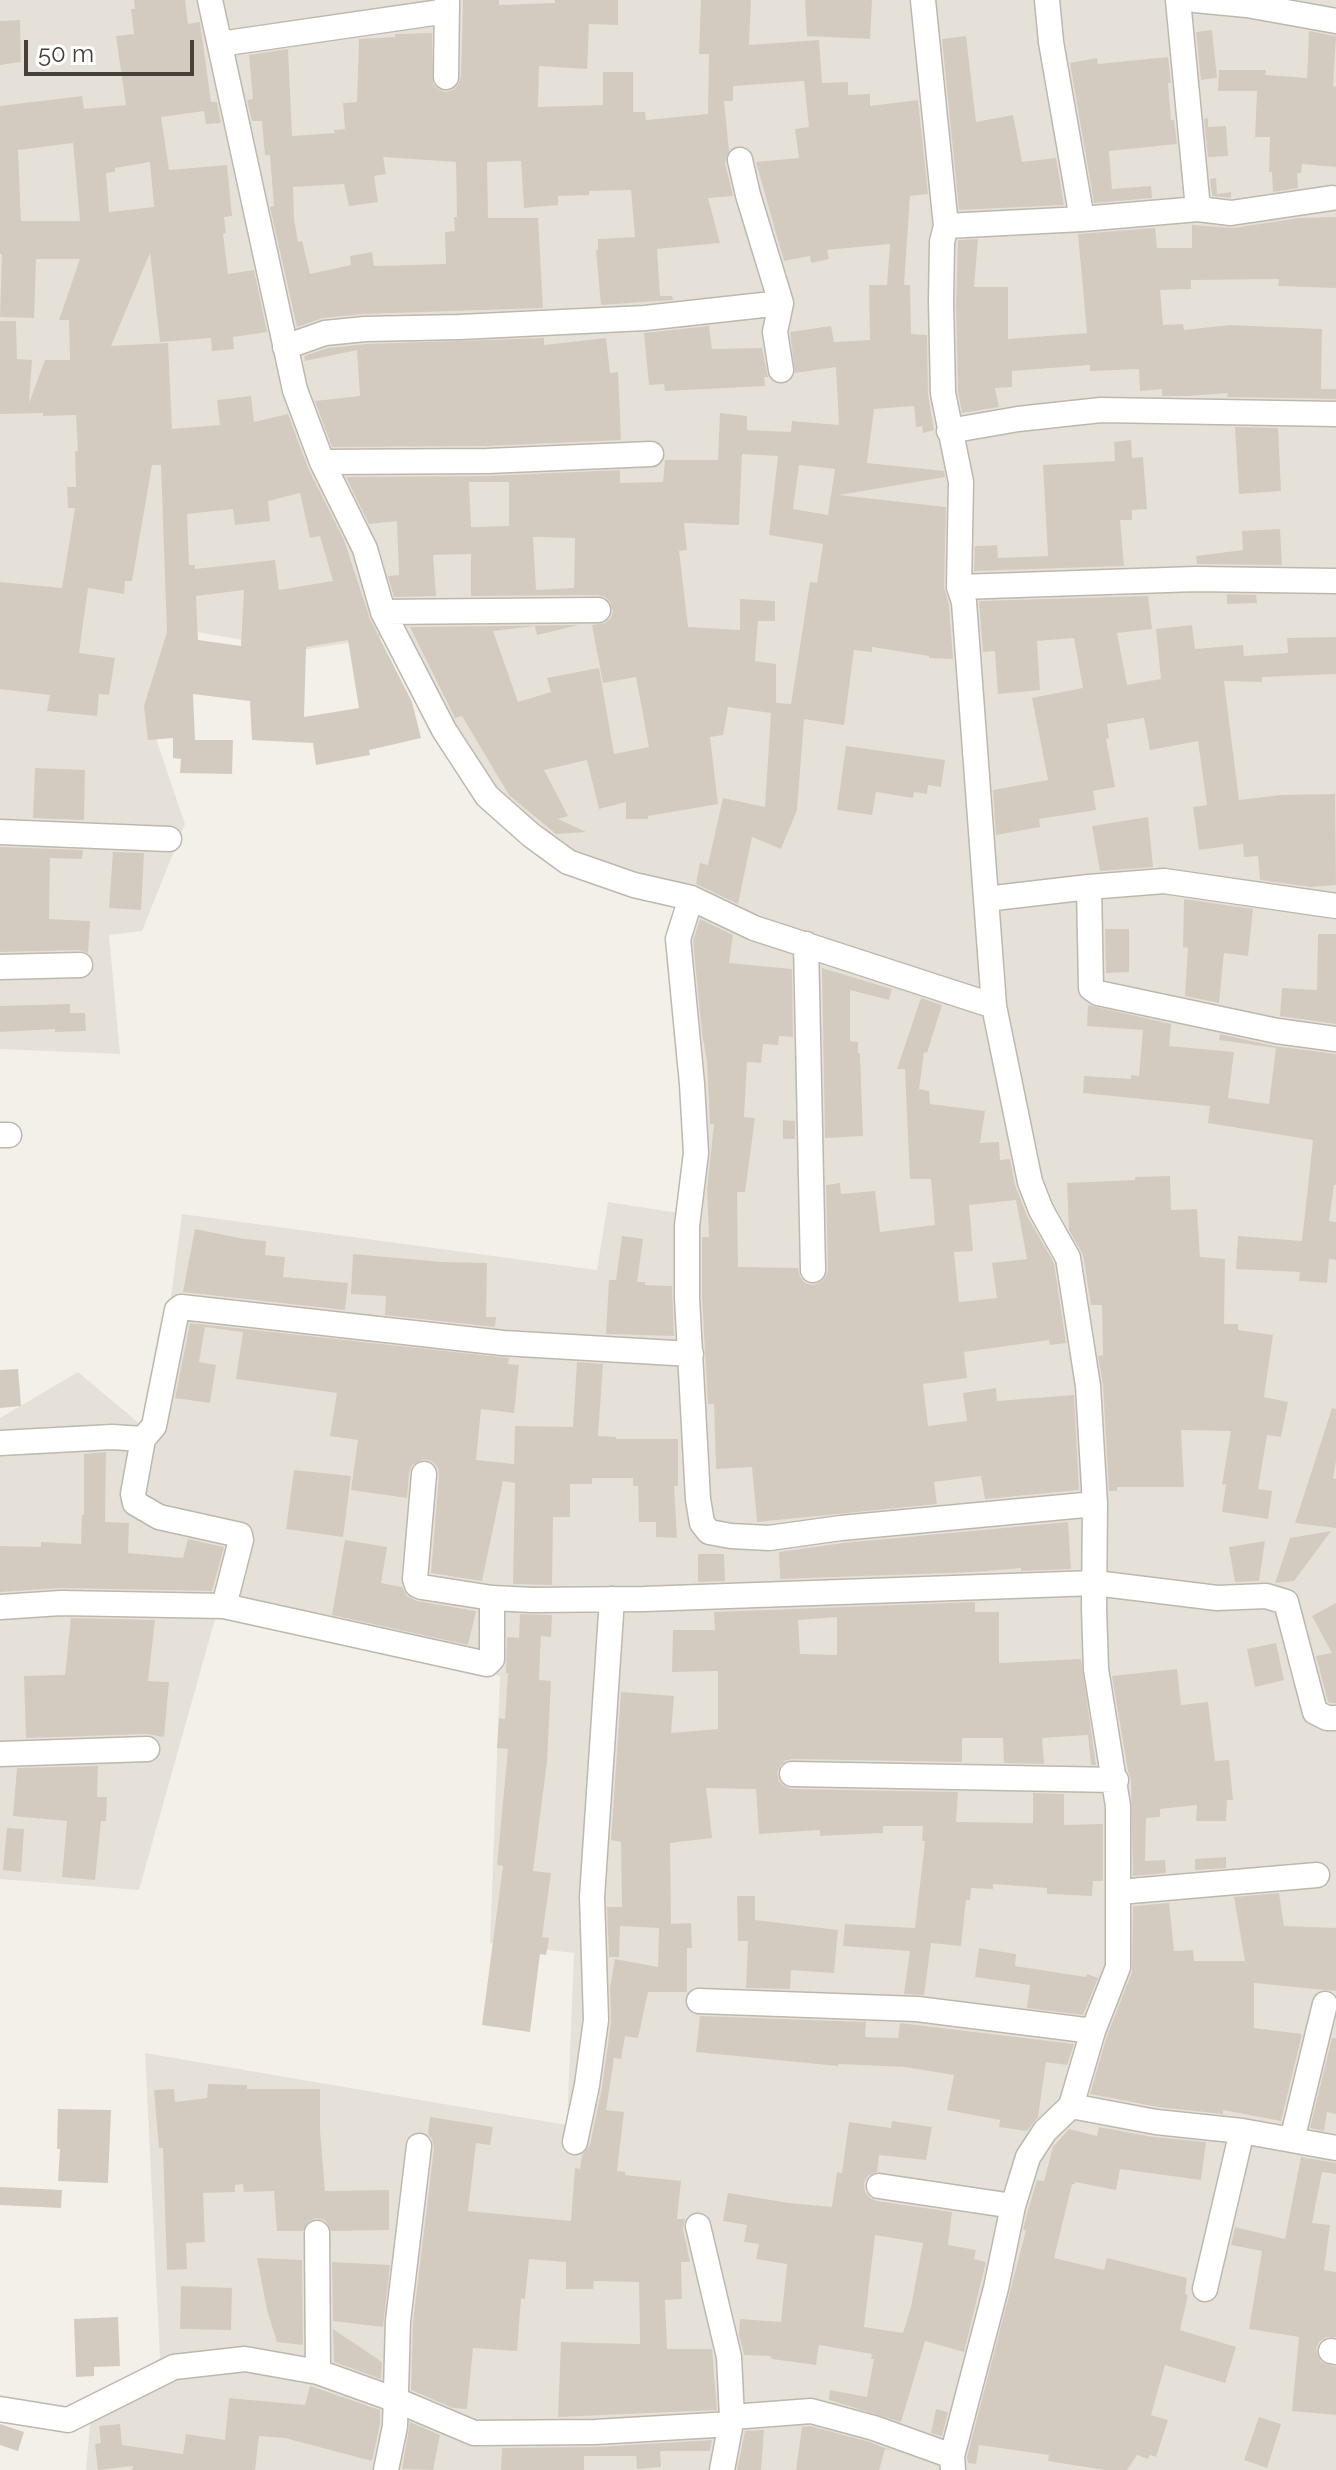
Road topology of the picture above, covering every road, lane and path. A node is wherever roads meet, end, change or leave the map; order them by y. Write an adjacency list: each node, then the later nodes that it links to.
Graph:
1 (210, 0): 8 (street)
2 (923, 0): 14 (street)
3 (1047, 0): 13 (street)
4 (1178, 0): 12 (street)
5 (1195, 0): 7 (street)
6 (447, 5): 8 (street); 9 (street)
7 (1336, 21)
8 (220, 44): 16 (street)
9 (446, 77)
10 (740, 160): 15 (street)
11 (1332, 198): 12 (street)
12 (1198, 209): 13 (street)
13 (1082, 219): 14 (street)
14 (946, 226): 19 (street)
15 (781, 303): 16 (street); 17 (street)
16 (285, 347): 21 (street)
17 (781, 370)
18 (1336, 414): 19 (street)
19 (949, 431): 23 (street)
20 (651, 454): 21 (street)
21 (322, 462): 25 (street)
22 (1336, 581): 23 (street)
23 (959, 587): 30 (street)
24 (598, 610): 25 (street)
25 (383, 612): 29 (street)
26 (0, 832): 27 (street)
27 (169, 839)
28 (1089, 887): 30 (street); 31 (street); 36 (street)
29 (691, 898): 32 (street); 38 (street)
30 (986, 899): 35 (street)
31 (1336, 906)
32 (806, 944): 35 (street); 37 (street)
33 (80, 965): 34 (street)
34 (0, 967)
35 (994, 1006): 42 (street)
36 (1336, 1039)
37 (813, 1270)
38 (691, 1354): 39 (street); 42 (street)
39 (143, 1439): 40 (street); 46 (street)
40 (0, 1443)
41 (424, 1474): 44 (street)
42 (1095, 1504): 43 (street)
43 (1095, 1583): 45 (street); 48 (street); 52 (street)
44 (492, 1598): 45 (street); 46 (street)
45 (612, 1599): 61 (street)
46 (224, 1606): 47 (street)
47 (0, 1607)
48 (1336, 1718)
49 (147, 1749): 50 (street)
50 (0, 1754)
51 (792, 1774): 52 (street)
52 (1116, 1780): 54 (street)
53 (1317, 1875): 54 (street)
54 (1119, 1892): 57 (street)
55 (699, 2001): 57 (street)
56 (1325, 2004): 60 (street)
57 (1093, 2031): 58 (street)
58 (1071, 2106): 59 (street); 65 (street)
59 (1242, 2131): 60 (street); 68 (street)
60 (1292, 2140): 63 (street)
61 (575, 2142)
62 (419, 2146): 70 (street)
63 (1336, 2148)
64 (879, 2186): 65 (street)
65 (1013, 2206): 73 (street)
66 (698, 2226): 72 (street)
67 (317, 2233): 69 (street)
68 (1205, 2289)
69 (318, 2372): 70 (street); 71 (street)
70 (396, 2400): 72 (street); 74 (street)
71 (0, 2409)
72 (731, 2420): 73 (street); 75 (street)
73 (953, 2463)
74 (386, 2470)
75 (722, 2470)

